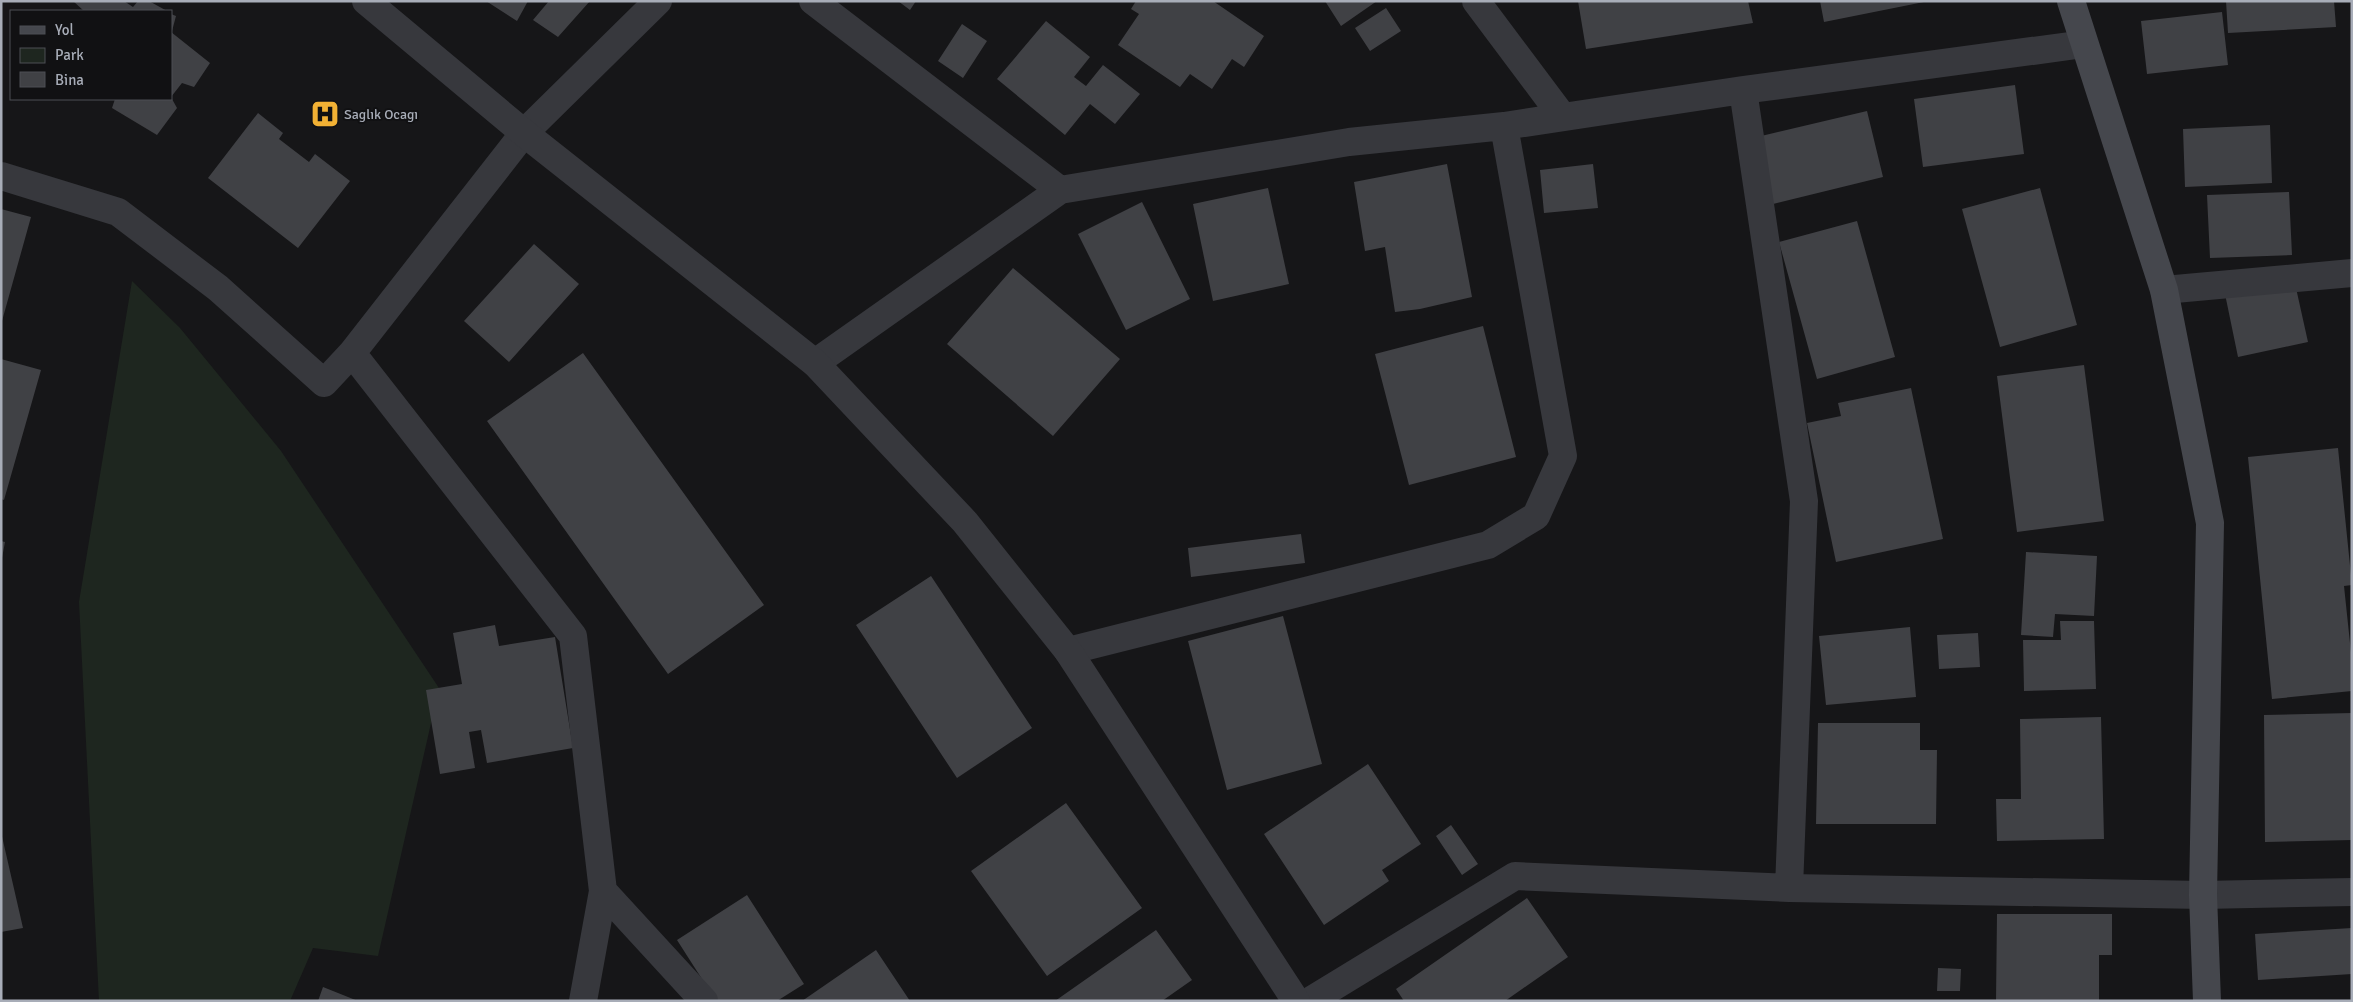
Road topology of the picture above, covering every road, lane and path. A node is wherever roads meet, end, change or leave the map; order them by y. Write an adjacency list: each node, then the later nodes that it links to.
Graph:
1 (366, 1): 10 (street)
2 (658, 1): 10 (street)
3 (813, 1): 12 (street)
4 (1476, 1): 8 (street)
5 (2071, 1): 6 (main road)
6 (2084, 44): 7 (street); 14 (main road)
7 (1743, 90): 8 (street); 18 (street)
8 (1562, 116): 9 (street)
9 (1504, 126): 12 (street); 17 (street)
10 (524, 133): 15 (street); 16 (street)
11 (1, 176): 15 (street)
12 (1060, 190): 16 (street)
13 (2352, 273): 14 (street)
14 (2164, 290): 21 (main road)
15 (352, 353): 19 (street)
16 (815, 363): 17 (street)
17 (1068, 651): 24 (street)
18 (1789, 888): 21 (street); 25 (street)
19 (603, 892): 22 (street); 23 (street)
20 (2352, 892): 21 (street)
21 (2203, 895): 26 (main road)
22 (583, 1001)
23 (704, 1001)
24 (1296, 1001)
25 (1310, 1001)
26 (2206, 1001)

